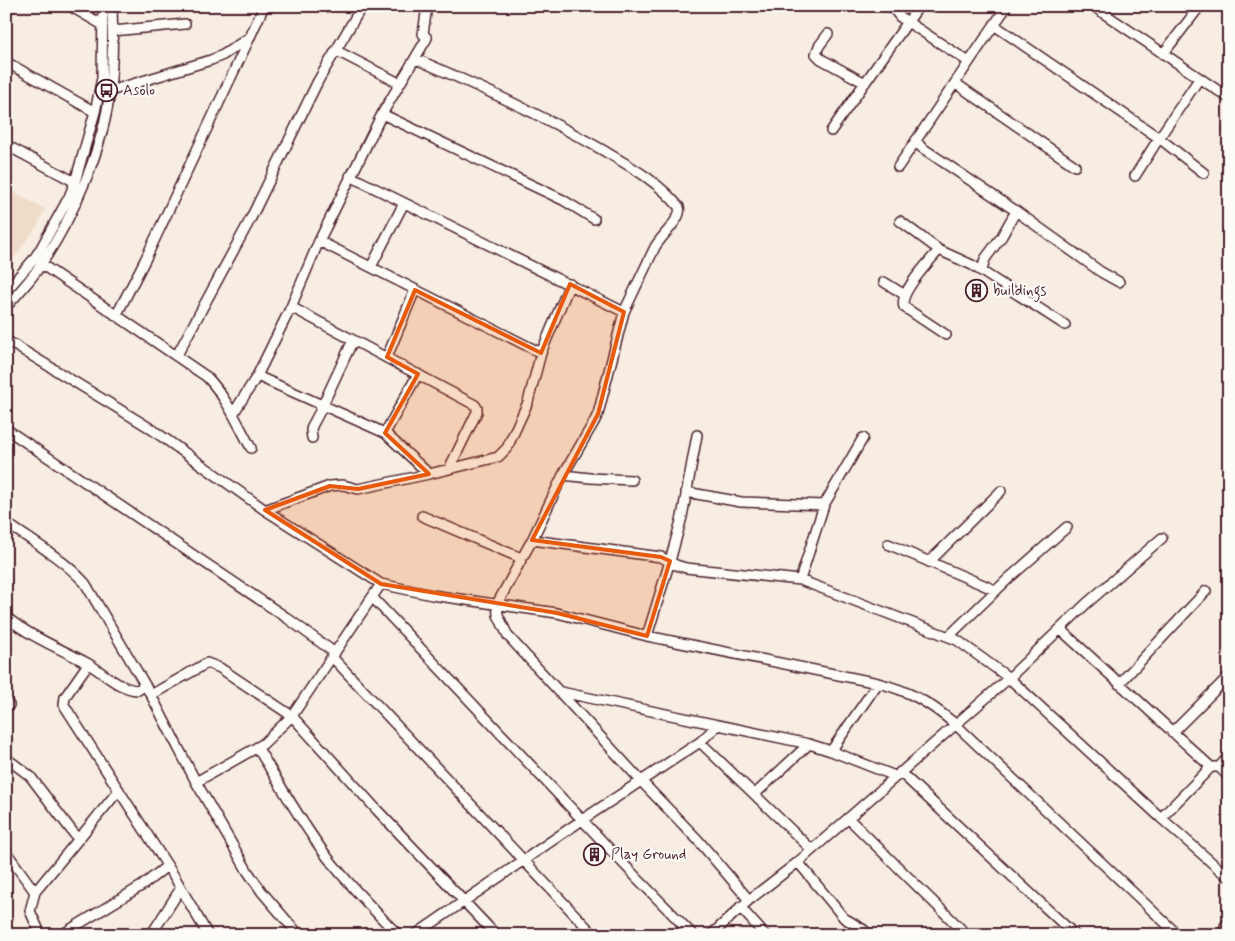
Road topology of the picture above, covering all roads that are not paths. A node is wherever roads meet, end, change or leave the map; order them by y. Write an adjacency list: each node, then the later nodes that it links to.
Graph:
1 (70, 6): 13 (street)
2 (264, 6): 17 (street)
3 (362, 6): 18 (street)
4 (427, 6): 20 (street)
5 (891, 6): 11 (street)
6 (919, 6): 11 (street)
7 (1007, 6): 14 (street)
8 (1093, 6): 19 (street)
9 (1200, 6): 19 (street)
10 (112, 7): 13 (street); 15 (street)
11 (908, 22): 22 (street); 25 (street)
12 (185, 24): 15 (street)
13 (103, 25): 29 (street)
14 (994, 25): 22 (street); 32 (street)
15 (113, 32): 27 (street)
16 (828, 34): 25 (street)
17 (250, 36): 27 (street); 61 (street)
18 (337, 51): 24 (street); 67 (street)
19 (1163, 54): 23 (street)
20 (416, 58): 24 (street); 60 (street)
21 (6, 62): 29 (street)
22 (969, 62): 26 (street)
23 (1199, 79): 28 (street); 32 (street)
24 (399, 83): 30 (street)
25 (865, 83): 31 (street)
26 (955, 83): 33 (street); 35 (street)
27 (110, 91): 48 (street)
28 (1229, 98)
29 (95, 112): 40 (street)
30 (382, 114): 38 (street); 43 (street)
31 (831, 131)
32 (1159, 138): 37 (street); 39 (street)
33 (916, 140): 36 (street); 42 (street)
34 (7, 148): 40 (street)
35 (1075, 166)
36 (898, 167)
37 (1204, 172)
38 (350, 176): 41 (street); 45 (street)
39 (1136, 176)
40 (75, 182): 56 (street)
41 (404, 203): 50 (street); 54 (street)
42 (1016, 211): 47 (street); 53 (street)
43 (594, 219)
44 (900, 221): 46 (street)
45 (319, 241): 50 (street); 58 (street)
46 (939, 250): 49 (street); 57 (street)
47 (985, 260): 49 (street); 51 (street)
48 (41, 264): 59 (street); 61 (street)
49 (972, 265): 51 (street)
50 (371, 267): 55 (street)
51 (982, 271): 62 (street)
52 (884, 282): 57 (street)
53 (1119, 282)
54 (570, 284): 60 (street); 66 (street)
55 (415, 290): 66 (street); 68 (street)
56 (6, 291)
57 (904, 294): 63 (street)
58 (291, 307): 65 (street); 70 (street)
59 (6, 308)
60 (624, 312): 81 (street)
61 (116, 316): 67 (street)
62 (1065, 325)
63 (946, 335)
64 (6, 340): 86 (street)
65 (353, 340): 68 (street); 71 (street)
66 (541, 352): 79 (street)
67 (177, 355): 72 (street)
68 (387, 358): 69 (street)
69 (418, 374): 74 (street); 79 (street)
70 (257, 376): 71 (street); 72 (street)
71 (322, 405): 74 (street); 76 (street)
72 (233, 414): 78 (street)
73 (6, 429): 106 (street)
74 (385, 433): 80 (street)
75 (697, 435): 84 (street)
76 (312, 438)
77 (863, 438): 85 (street)
78 (251, 448)
79 (449, 469): 80 (street)
80 (429, 474): 86 (street)
81 (563, 475): 82 (street); 91 (street)
82 (632, 480)
83 (1001, 491): 95 (street)
84 (686, 492): 85 (street); 94 (street)
85 (824, 505): 96 (street)
86 (265, 510): 97 (street)
87 (422, 516): 93 (street)
88 (6, 523): 112 (street)
89 (1067, 527): 98 (street)
90 (1162, 538): 103 (street)
91 (532, 540): 93 (street); 94 (street)
92 (888, 544): 95 (street)
93 (521, 558): 101 (street)
94 (670, 562): 96 (street); 104 (street)
95 (929, 562): 98 (street)
96 (800, 580): 105 (street)
97 (381, 584): 100 (street); 101 (street)
98 (995, 590): 105 (street)
99 (1206, 591): 111 (street)
100 (372, 598): 106 (street); 134 (street)
101 (497, 604): 104 (street); 113 (street)
102 (6, 618): 107 (street)
103 (1060, 629): 109 (street); 111 (street)
104 (647, 636): 110 (street)
105 (949, 636): 109 (street)
106 (334, 655): 115 (street); 138 (street)
107 (88, 664): 112 (street); 130 (street)
108 (1229, 676): 118 (street)
109 (1009, 678): 116 (street); 133 (street)
110 (878, 683): 116 (street); 122 (street)
111 (1119, 684): 118 (street)
112 (145, 685): 114 (street)
113 (560, 692): 117 (street); 129 (street)
114 (151, 695): 115 (street); 128 (street)
115 (292, 716): 121 (street); 145 (street)
116 (955, 724): 126 (street); 148 (street)
117 (718, 725): 119 (street); 120 (street)
118 (1172, 732): 125 (street)
119 (700, 742): 129 (street); 131 (street)
120 (809, 744): 122 (street); 131 (street)
121 (257, 747): 128 (street); 154 (street)
122 (831, 751): 126 (street)
123 (1229, 756): 125 (street)
124 (6, 758): 135 (street)
125 (1215, 767): 127 (street); 133 (street)
126 (898, 774): 132 (street); 163 (street)
127 (1229, 777)
128 (196, 782): 153 (street)
129 (642, 782): 134 (street); 144 (street)
130 (119, 790): 135 (street); 140 (street)
131 (756, 794): 136 (street)
132 (848, 818): 136 (street); 162 (street)
133 (1160, 818): 141 (street)
134 (582, 820): 138 (street); 158 (street)
135 (78, 839): 143 (street)
136 (812, 850): 139 (street)
137 (6, 852): 143 (street)
138 (524, 860): 145 (street); 157 (street)
139 (798, 862): 144 (street); 161 (street)
140 (167, 866): 142 (street); 150 (street)
141 (1227, 876)
142 (181, 888): 151 (street); 152 (street)
143 (35, 892): 149 (street)
144 (749, 900): 146 (street)
145 (464, 901): 155 (street); 156 (street)
146 (740, 907): 159 (street); 160 (street)
147 (1229, 921): 164 (street)
148 (1175, 932)
149 (41, 935)
150 (61, 935)
151 (151, 935)
152 (208, 935)
153 (299, 935)
154 (398, 935)
155 (415, 935)
156 (496, 935)
157 (594, 935)
158 (694, 935)
159 (711, 935)
160 (765, 935)
161 (868, 935)
162 (967, 935)
163 (1075, 935)
164 (1226, 935)

